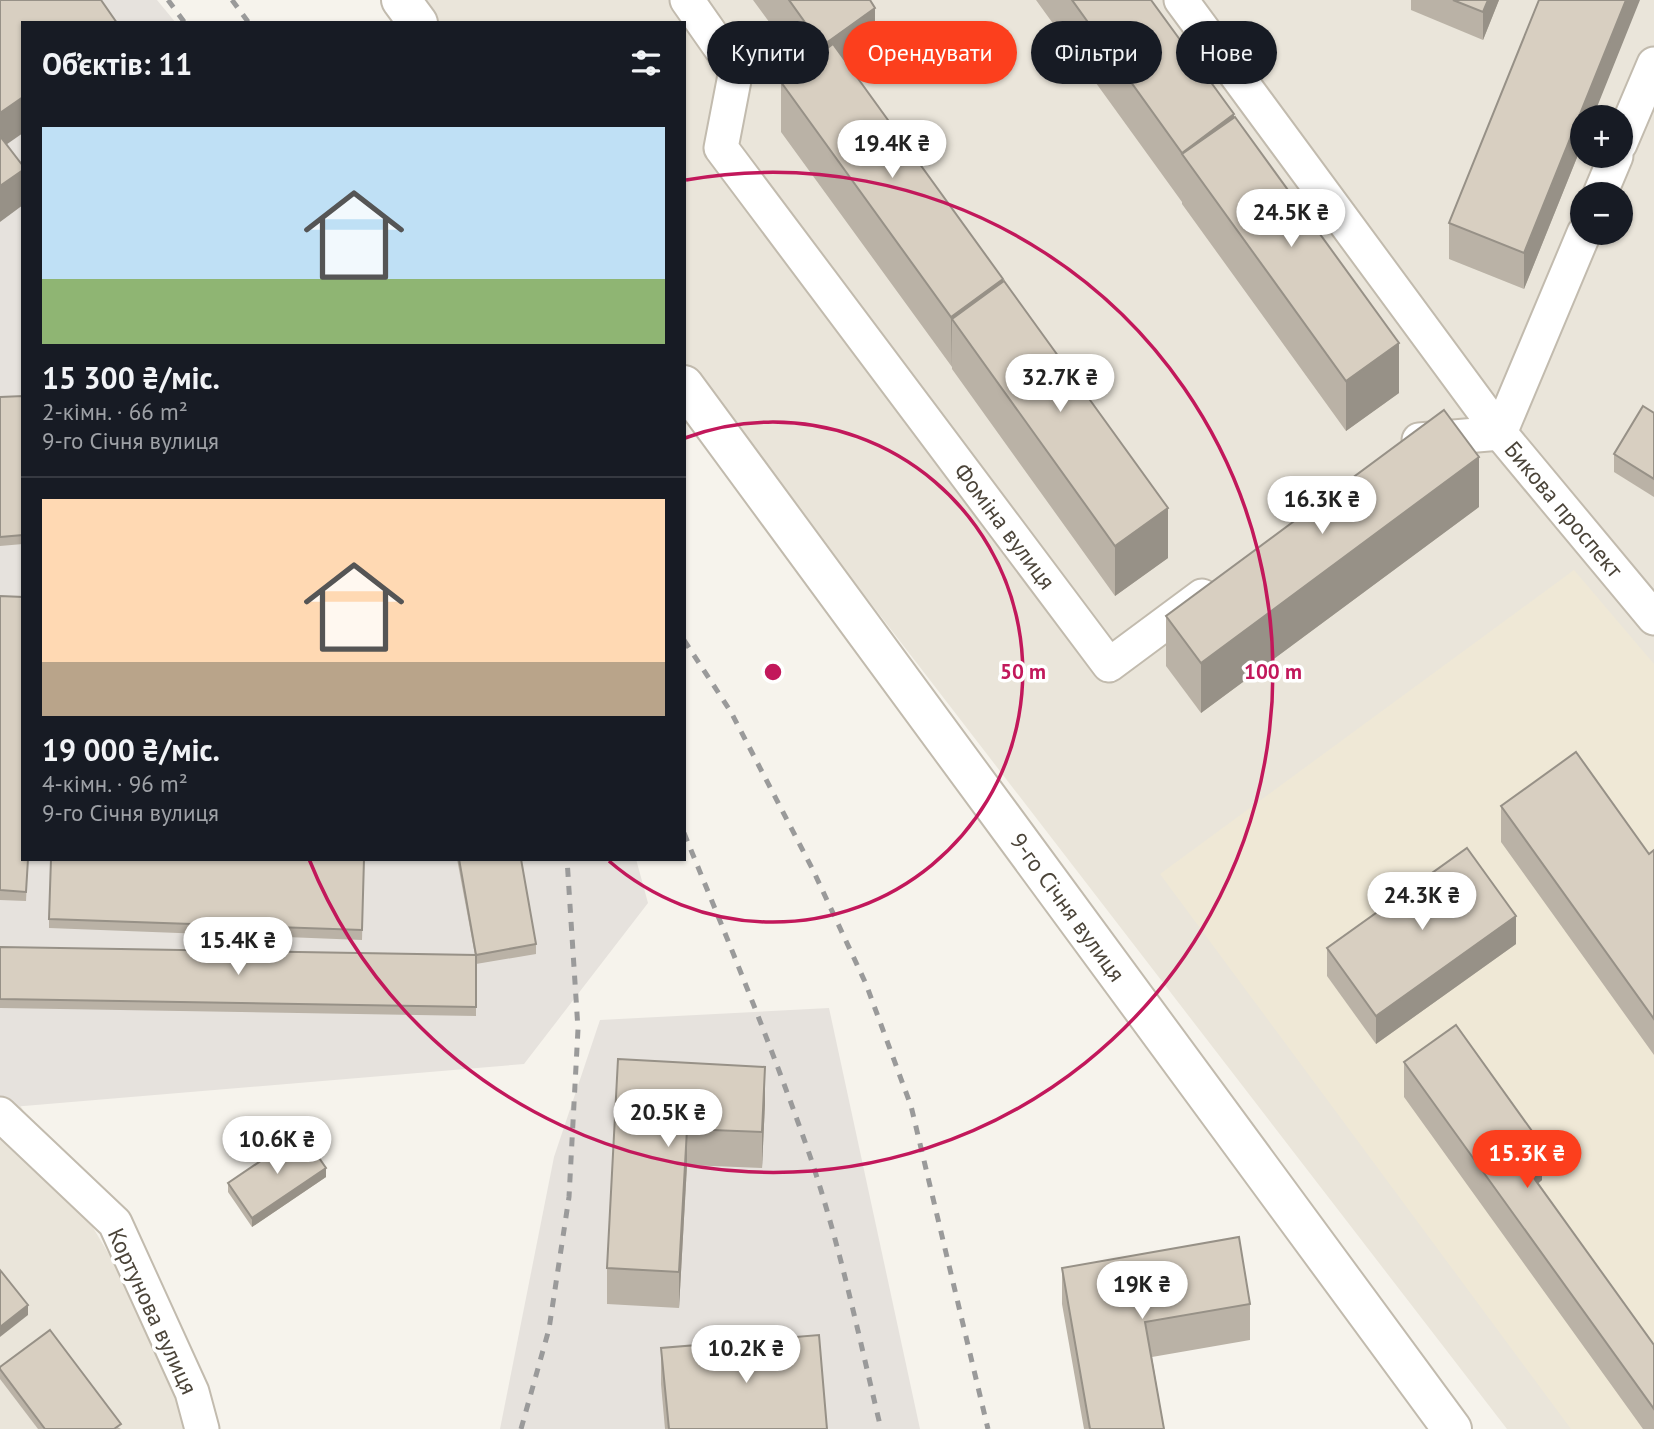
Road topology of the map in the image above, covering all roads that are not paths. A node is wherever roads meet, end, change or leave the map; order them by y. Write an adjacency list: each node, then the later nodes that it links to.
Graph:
1 (401, 0): 4 (street)
2 (687, 0): 11 (street, Фоміна вулиця)
3 (1181, 0): 9 (street, Бикова проспект)
4 (417, 21)
5 (1654, 64): 6 (street)
6 (1633, 113)
7 (1579, 245): 9 (street)
8 (686, 388): 15 (street, 9-го Січня вулиця)
9 (1500, 433): 10 (street); 12 (street, Бикова проспект)
10 (1392, 456)
11 (1225, 579)
12 (1654, 618)
13 (0, 1114): 14 (street, Кортунова вулиця)
14 (202, 1429)
15 (1452, 1429)

